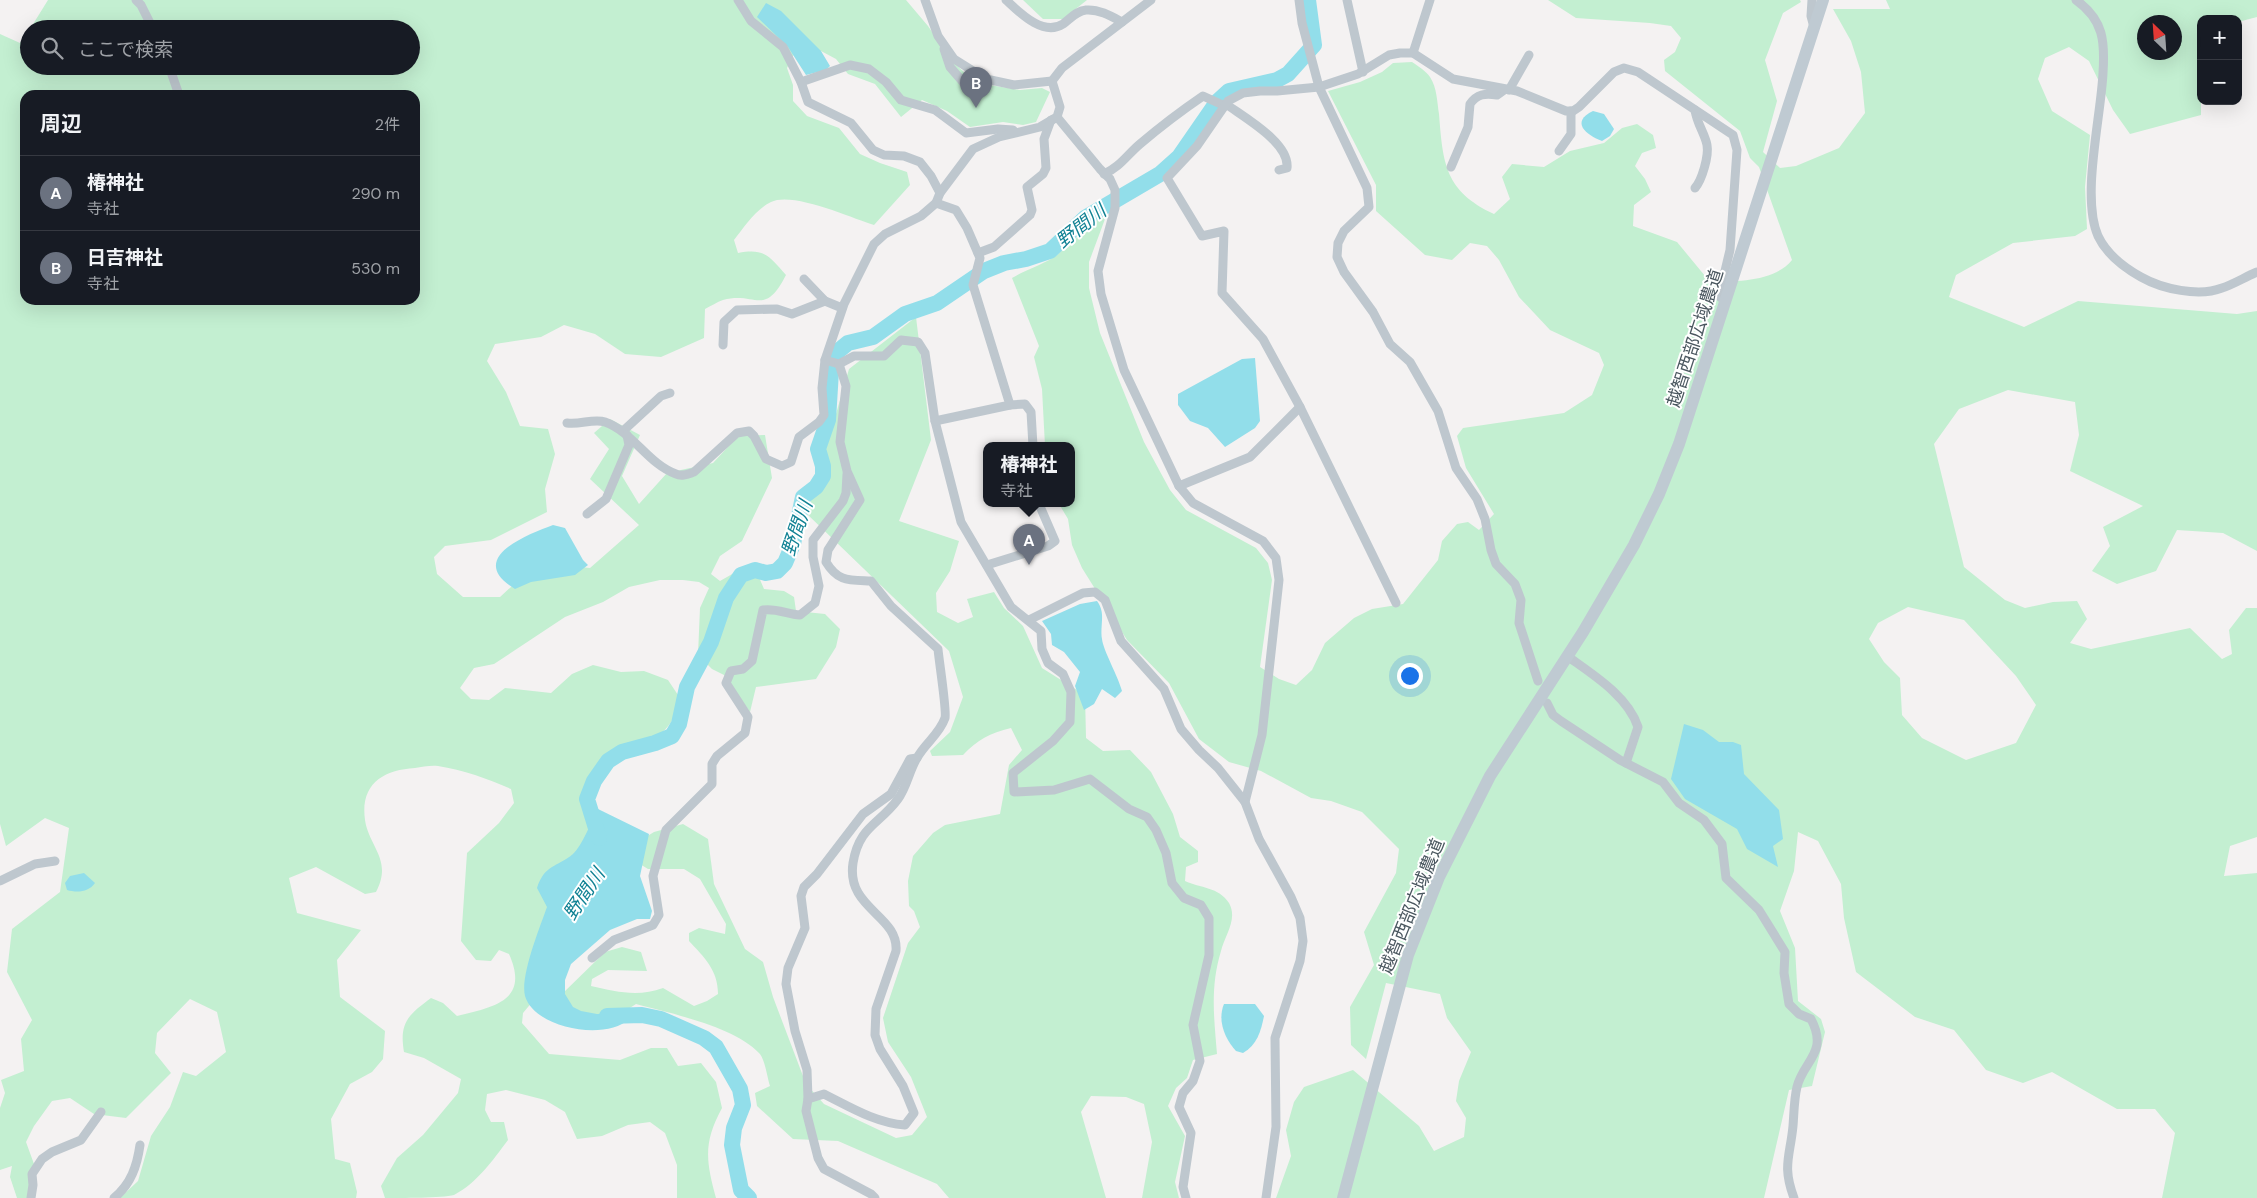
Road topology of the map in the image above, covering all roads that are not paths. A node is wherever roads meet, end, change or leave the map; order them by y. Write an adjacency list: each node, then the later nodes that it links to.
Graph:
1 (136, 0): 13 (street)
2 (738, 0): 22 (street)
3 (925, 0): 16 (street)
4 (1006, 0): 14 (street)
5 (1151, 0): 12 (street)
6 (1299, 0): 23 (street)
7 (1347, 0): 19 (street)
8 (1430, 0): 17 (street)
9 (1812, 0): 15 (street)
10 (1823, 0): 15 (street, 越智西部広域農道)
11 (2076, 0): 40 (street)
12 (1140, 3): 14 (street)
13 (148, 20)
14 (1122, 22): 21 (street)
15 (1814, 28): 43 (street, 越智西部広域農道)
16 (942, 42): 21 (street); 25 (street)
17 (1413, 53): 19 (street); 26 (street)
18 (1529, 55): 26 (street)
19 (1363, 72): 23 (street)
20 (172, 75): 24 (street)
21 (1052, 81): 30 (street)
22 (801, 82): 31 (street); 37 (street)
23 (1319, 87): 27 (street); 63 (street)
24 (178, 90)
25 (970, 90)
26 (1507, 90): 29 (street); 33 (street)
27 (1225, 105): 34 (street); 35 (street); 50 (street)
28 (1695, 110): 29 (street); 36 (street); 43 (street)
29 (1571, 111): 32 (street)
30 (1054, 118): 31 (street); 35 (street); 39 (street)
31 (1021, 131): 37 (street)
32 (1559, 151)
33 (1451, 167)
34 (1279, 170)
35 (1104, 174): 56 (street)
36 (1695, 188)
37 (940, 193): 38 (street)
38 (936, 203): 39 (street); 44 (street)
39 (978, 253): 49 (street)
40 (2257, 272)
41 (804, 278): 42 (street)
42 (825, 301): 44 (street); 45 (street)
43 (1725, 301): 62 (street, 越智西部広域農道)
44 (842, 308): 46 (street)
45 (723, 345)
46 (825, 360): 47 (street); 53 (street)
47 (840, 364): 51 (street); 55 (street)
48 (670, 393): 53 (street)
49 (1010, 405): 51 (street); 54 (street)
50 (1300, 407): 56 (street); 60 (street)
51 (935, 421): 59 (street)
52 (568, 423): 53 (street)
53 (625, 433): 58 (street)
54 (1033, 442)
55 (847, 471): 65 (street); 70 (street)
56 (1179, 486): 67 (street)
57 (1040, 507): 59 (street)
58 (587, 514)
59 (988, 565): 61 (street)
60 (1396, 604)
61 (1029, 620): 67 (street); 77 (street)
62 (1567, 656): 66 (street); 79 (street, 越智西部広域農道)
63 (1538, 680)
64 (1547, 703): 66 (street)
65 (917, 758): 71 (street); 71 (street)
66 (1626, 763): 80 (street)
67 (1245, 802): 78 (street)
68 (55, 861): 69 (street)
69 (0, 881)
70 (592, 958)
71 (808, 1099): 76 (street)
72 (101, 1112): 74 (street)
73 (140, 1145): 75 (street)
74 (31, 1198)
75 (114, 1198)
76 (875, 1198)
77 (1186, 1198)
78 (1266, 1198)
79 (1343, 1198)
80 (1794, 1198)

